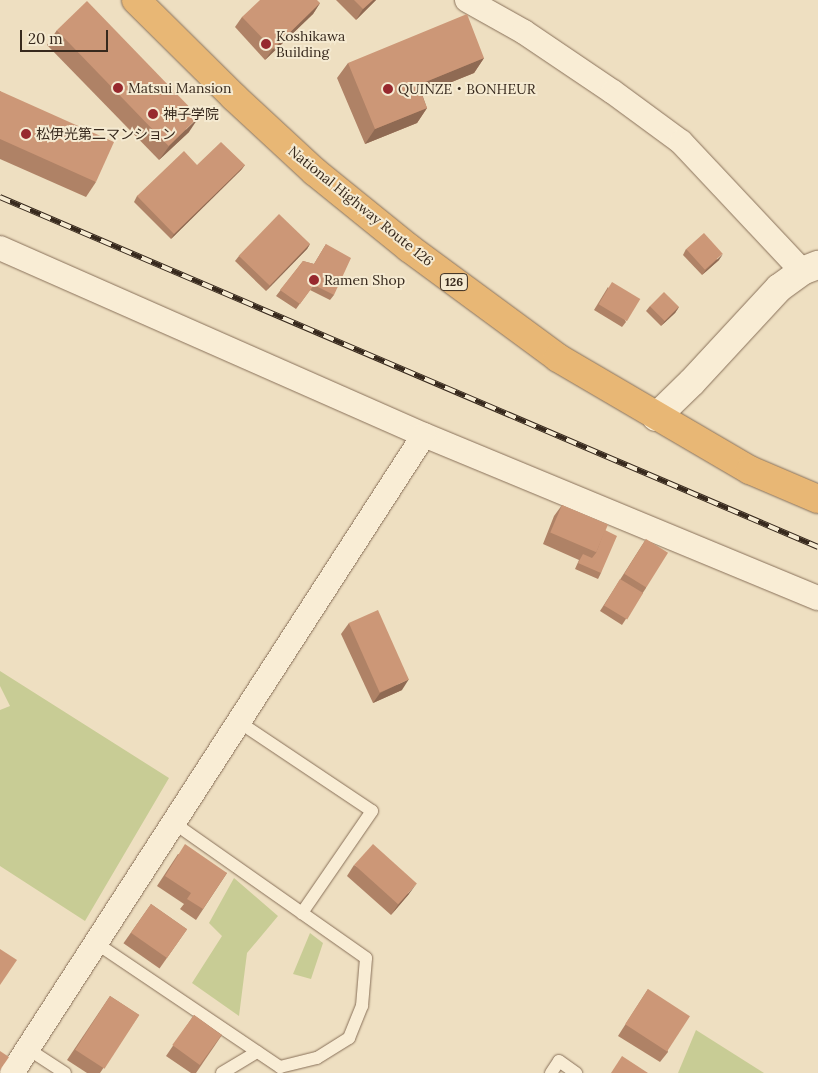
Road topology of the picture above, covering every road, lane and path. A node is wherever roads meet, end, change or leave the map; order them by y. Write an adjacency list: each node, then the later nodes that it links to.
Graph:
1 (136, 0): 5 (highway, National Highway Route 126 / 126)
2 (467, 0): 4 (street)
3 (0, 248): 6 (street)
4 (810, 268): 5 (street)
5 (656, 417): 7 (highway, National Highway Route 126 / 126)
6 (424, 435): 8 (street); 9 (street)
7 (818, 499)
8 (818, 598)
9 (239, 722): 10 (street); 11 (lane)
10 (174, 823): 11 (lane); 12 (street)
11 (302, 913): 15 (lane)
12 (96, 943): 13 (street); 14 (lane)
13 (28, 1049): 16 (street); 17 (lane)
14 (257, 1052): 15 (lane); 18 (lane)
15 (284, 1070)
16 (12, 1073)
17 (65, 1073)
18 (222, 1073)
19 (551, 1073): 20 (lane)
20 (576, 1073)

